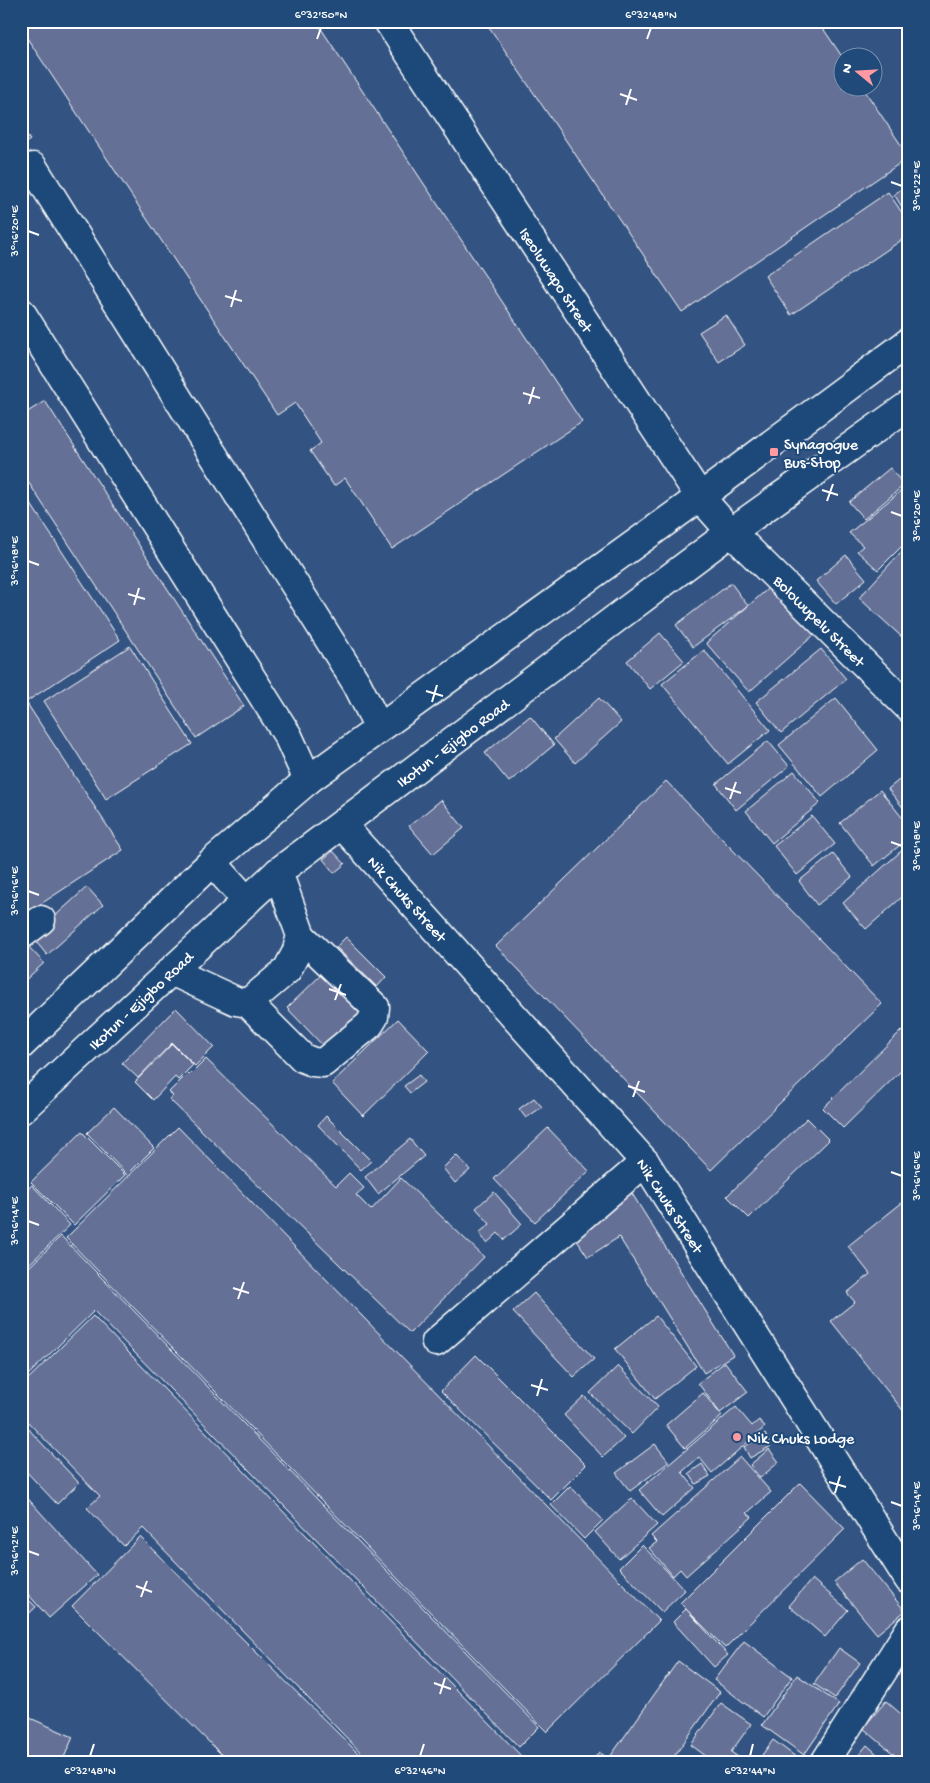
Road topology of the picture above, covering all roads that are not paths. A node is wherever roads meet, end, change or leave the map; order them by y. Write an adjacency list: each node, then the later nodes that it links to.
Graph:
1 (388, 21): 6 (main road, Iseoluwapo Street)
2 (33, 167): 9 (main road)
3 (21, 312): 10 (main road)
4 (909, 342): 6 (main road)
5 (909, 405): 7 (main road, Ikotun - Ejigbo Road)
6 (700, 497): 7 (main road, Iseoluwapo Street); 9 (main road)
7 (731, 532): 8 (main road, Bolowupelu Street); 11 (main road, Ikotun - Ejigbo Road)
8 (909, 708)
9 (379, 728): 10 (main road)
10 (308, 780): 12 (main road)
11 (342, 825): 13 (main road, Ikotun - Ejigbo Road); 20 (main road, Nik Chuks Street)
12 (212, 862): 14 (main road); 18 (main road)
13 (278, 872): 14 (main road, Ikotun - Ejigbo Road); 15 (main road)
14 (247, 901): 16 (main road, Ikotun - Ejigbo Road)
15 (301, 936): 17 (main road); 17 (main road)
16 (171, 971): 17 (main road); 19 (main road, Ikotun - Ejigbo Road)
17 (248, 1003)
18 (21, 1045)
19 (21, 1110)
20 (645, 1162): 21 (main road); 22 (main road, Nik Chuks Street)
21 (436, 1342)
22 (909, 1580)
23 (906, 1642): 24 (main road)
24 (825, 1762)

